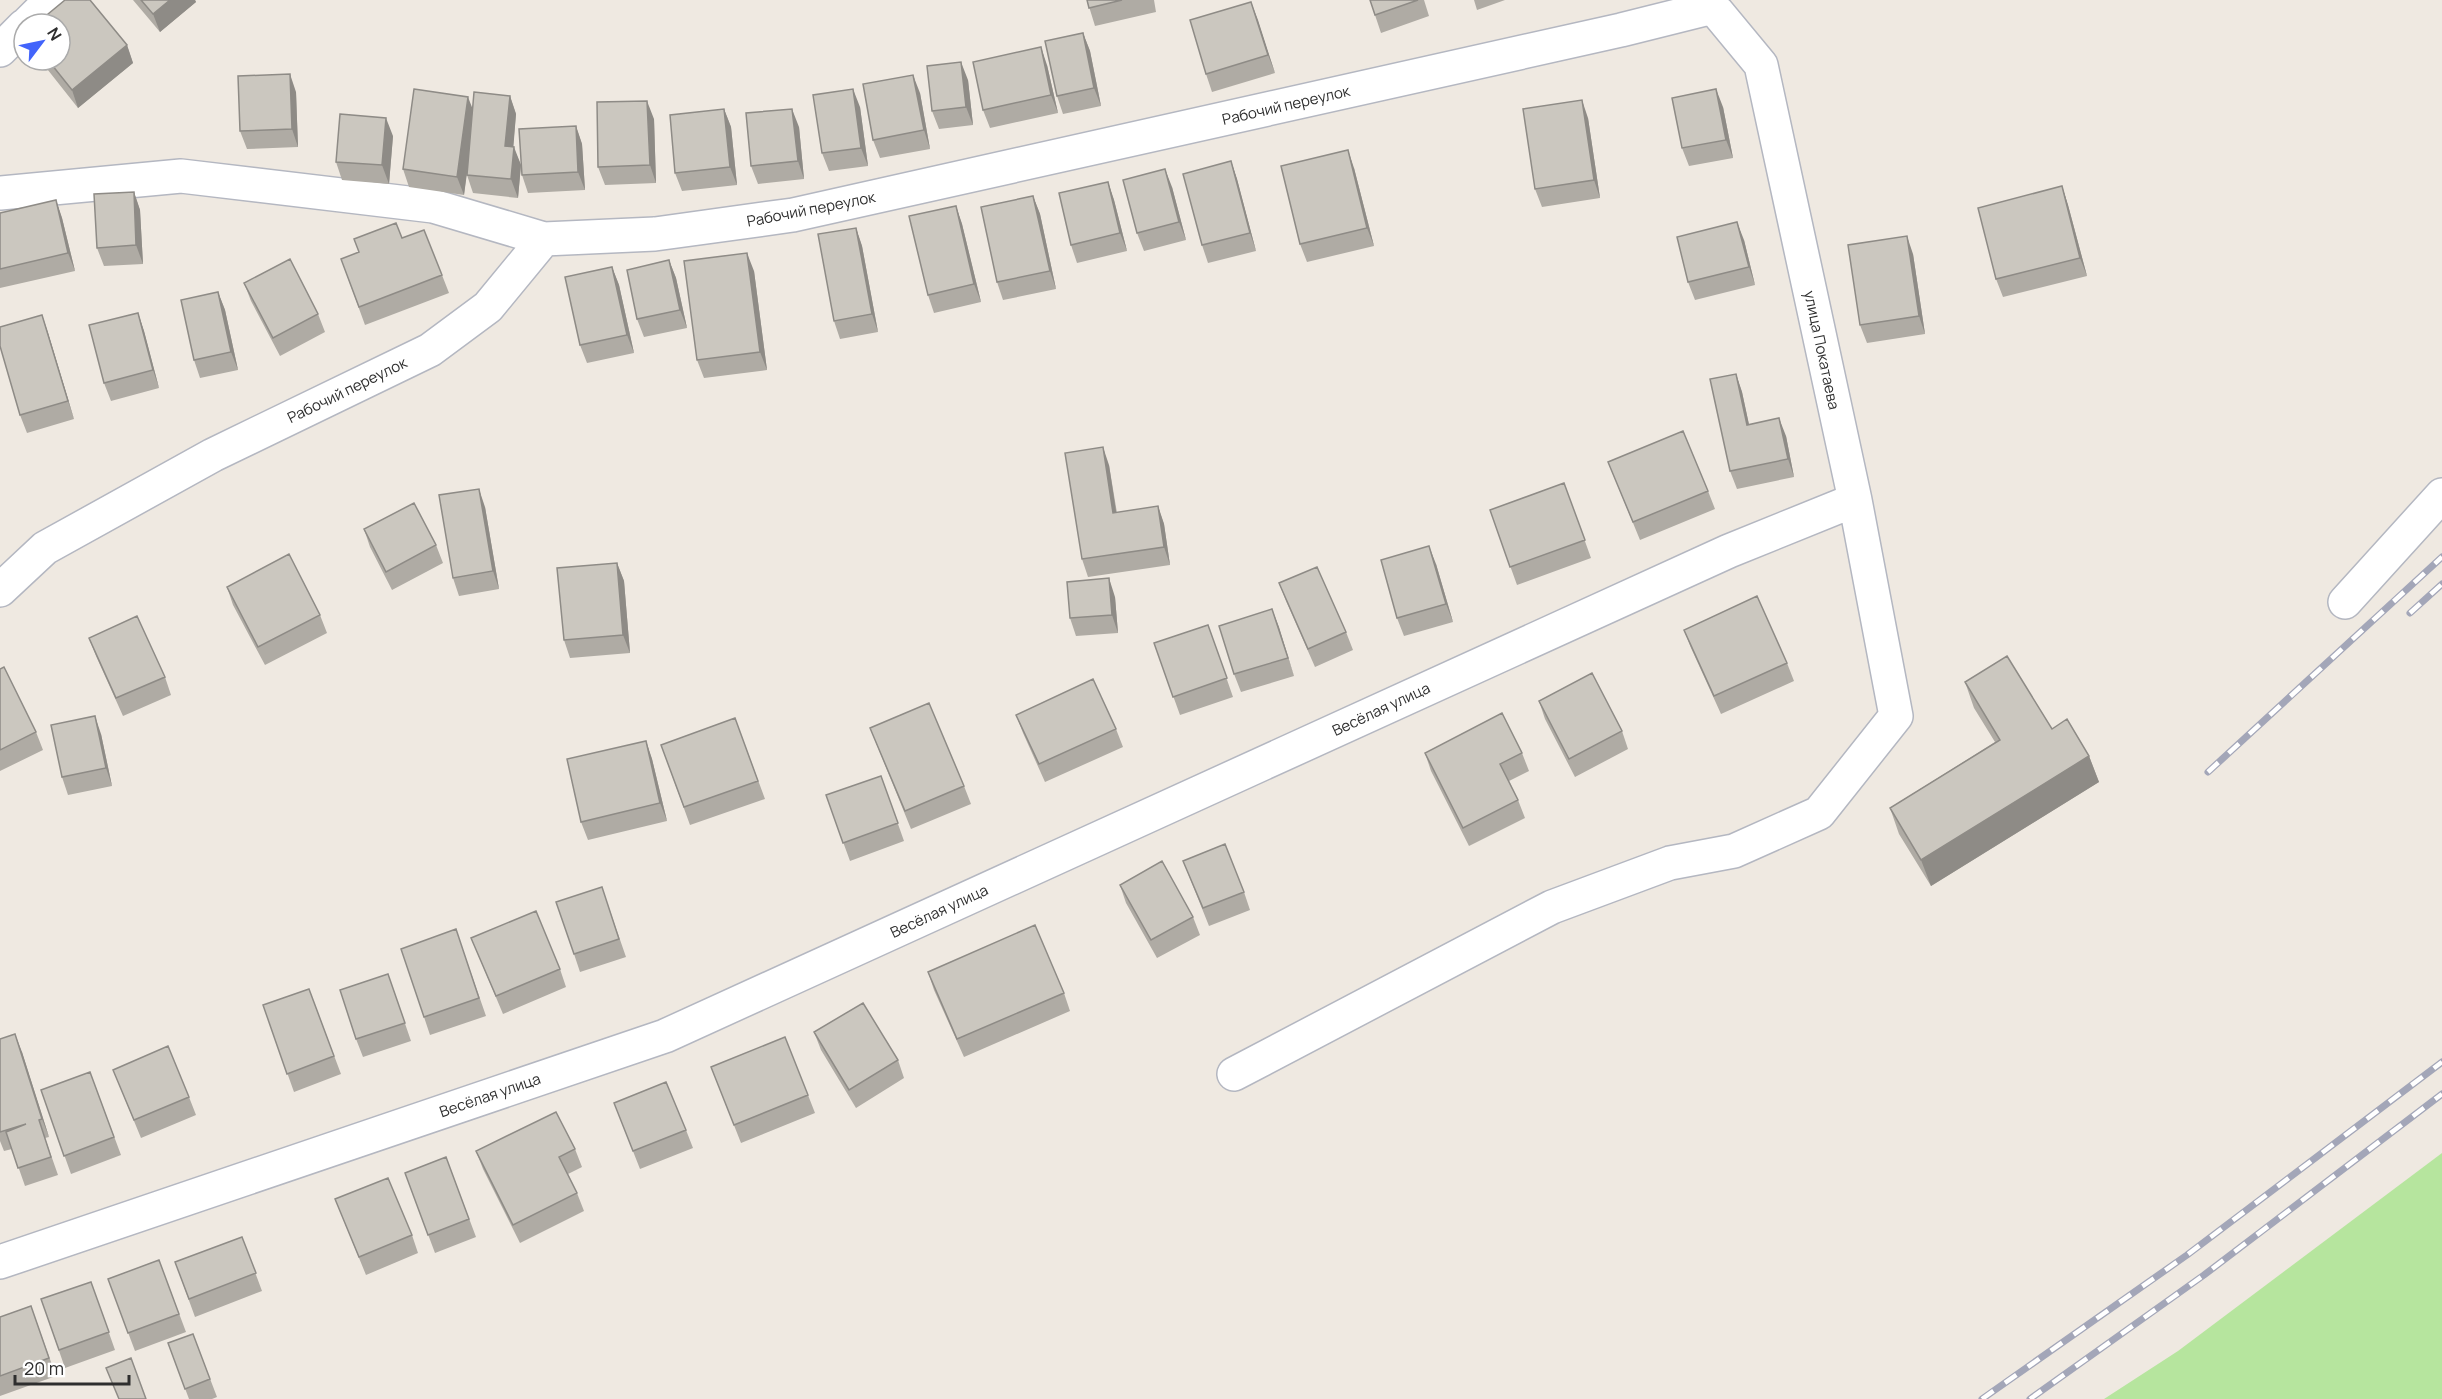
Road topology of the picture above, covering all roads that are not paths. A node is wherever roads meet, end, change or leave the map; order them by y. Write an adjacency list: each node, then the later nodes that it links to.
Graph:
1 (51, 0): 3 (street)
2 (1713, 3): 7 (street, Рабочий переулок); 9 (street, улица Покатаева)
3 (39, 12)
4 (12, 38): 5 (street)
5 (0, 50)
6 (0, 193): 7 (street)
7 (544, 239): 10 (street, Рабочий переулок)
8 (2442, 495): 11 (street)
9 (1855, 500): 12 (street, улица Покатаева); 13 (street, Весёлая улица)
10 (0, 590)
11 (2345, 602)
12 (1234, 1074)
13 (0, 1262)

